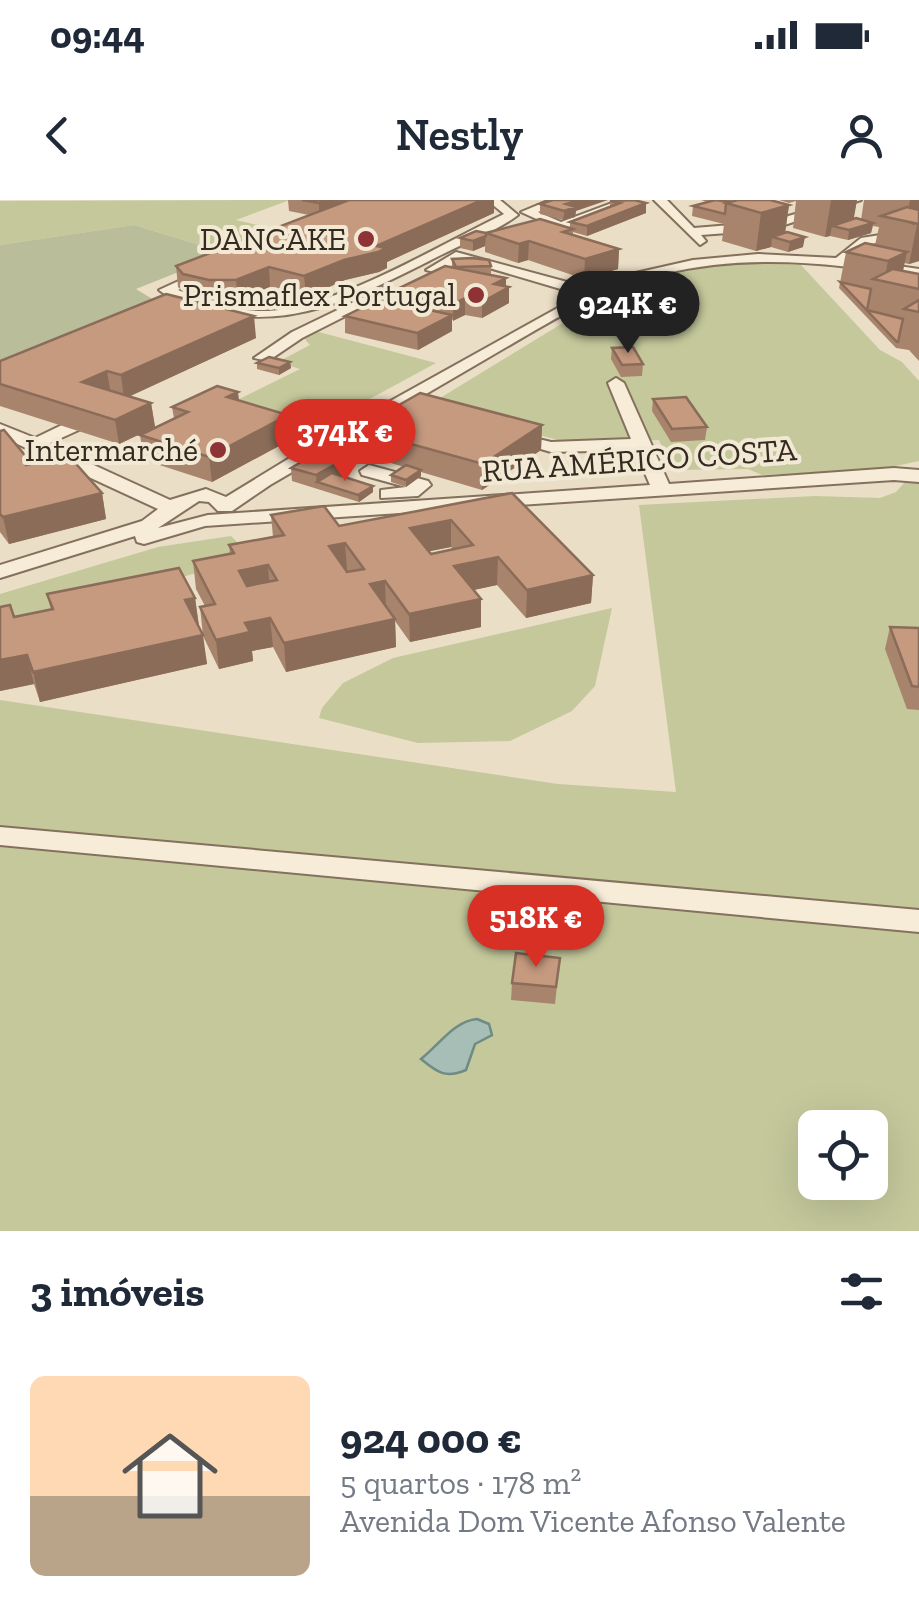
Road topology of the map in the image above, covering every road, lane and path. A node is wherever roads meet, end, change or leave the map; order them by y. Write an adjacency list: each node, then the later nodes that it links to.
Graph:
1 (493, 200): 7 (street)
2 (561, 200): 3 (street)
3 (631, 200)
4 (660, 200): 11 (street)
5 (851, 201): 8 (street); 9 (street)
6 (750, 212): 8 (street)
7 (506, 218): 10 (street); 13 (street)
8 (783, 221): 11 (street)
9 (843, 221)
10 (525, 222)
11 (691, 232): 15 (street)
12 (919, 233): 16 (street)
13 (436, 250): 14 (street); 17 (street)
14 (461, 255): 19 (street); 22 (street)
15 (716, 260): 16 (street); 19 (street)
16 (840, 260): 18 (street)
17 (227, 264)
18 (919, 273)
19 (594, 294): 25 (street)
20 (179, 314): 21 (street)
21 (254, 332)
22 (262, 358)
23 (616, 382): 30 (street)
24 (119, 405): 26 (street)
25 (393, 406): 31 (street); 31 (street)
26 (0, 412)
27 (246, 421): 31 (street)
28 (0, 429): 36 (street)
29 (494, 441): 30 (street)
30 (643, 444): 35 (street)
31 (324, 445): 33 (street); 34 (street)
32 (919, 476): 35 (street, RUA AMÉRICO COSTA)
33 (263, 481): 36 (street); 37 (street)
34 (332, 487): 35 (street, RUA AMÉRICO COSTA); 37 (street, RUA AMÉRICO COSTA)
35 (661, 488)
36 (182, 504): 37 (street); 37 (street); 38 (street)
37 (214, 515): 39 (street)
38 (0, 572)
39 (0, 581)
40 (0, 836): 41 (street)
41 (919, 921)

